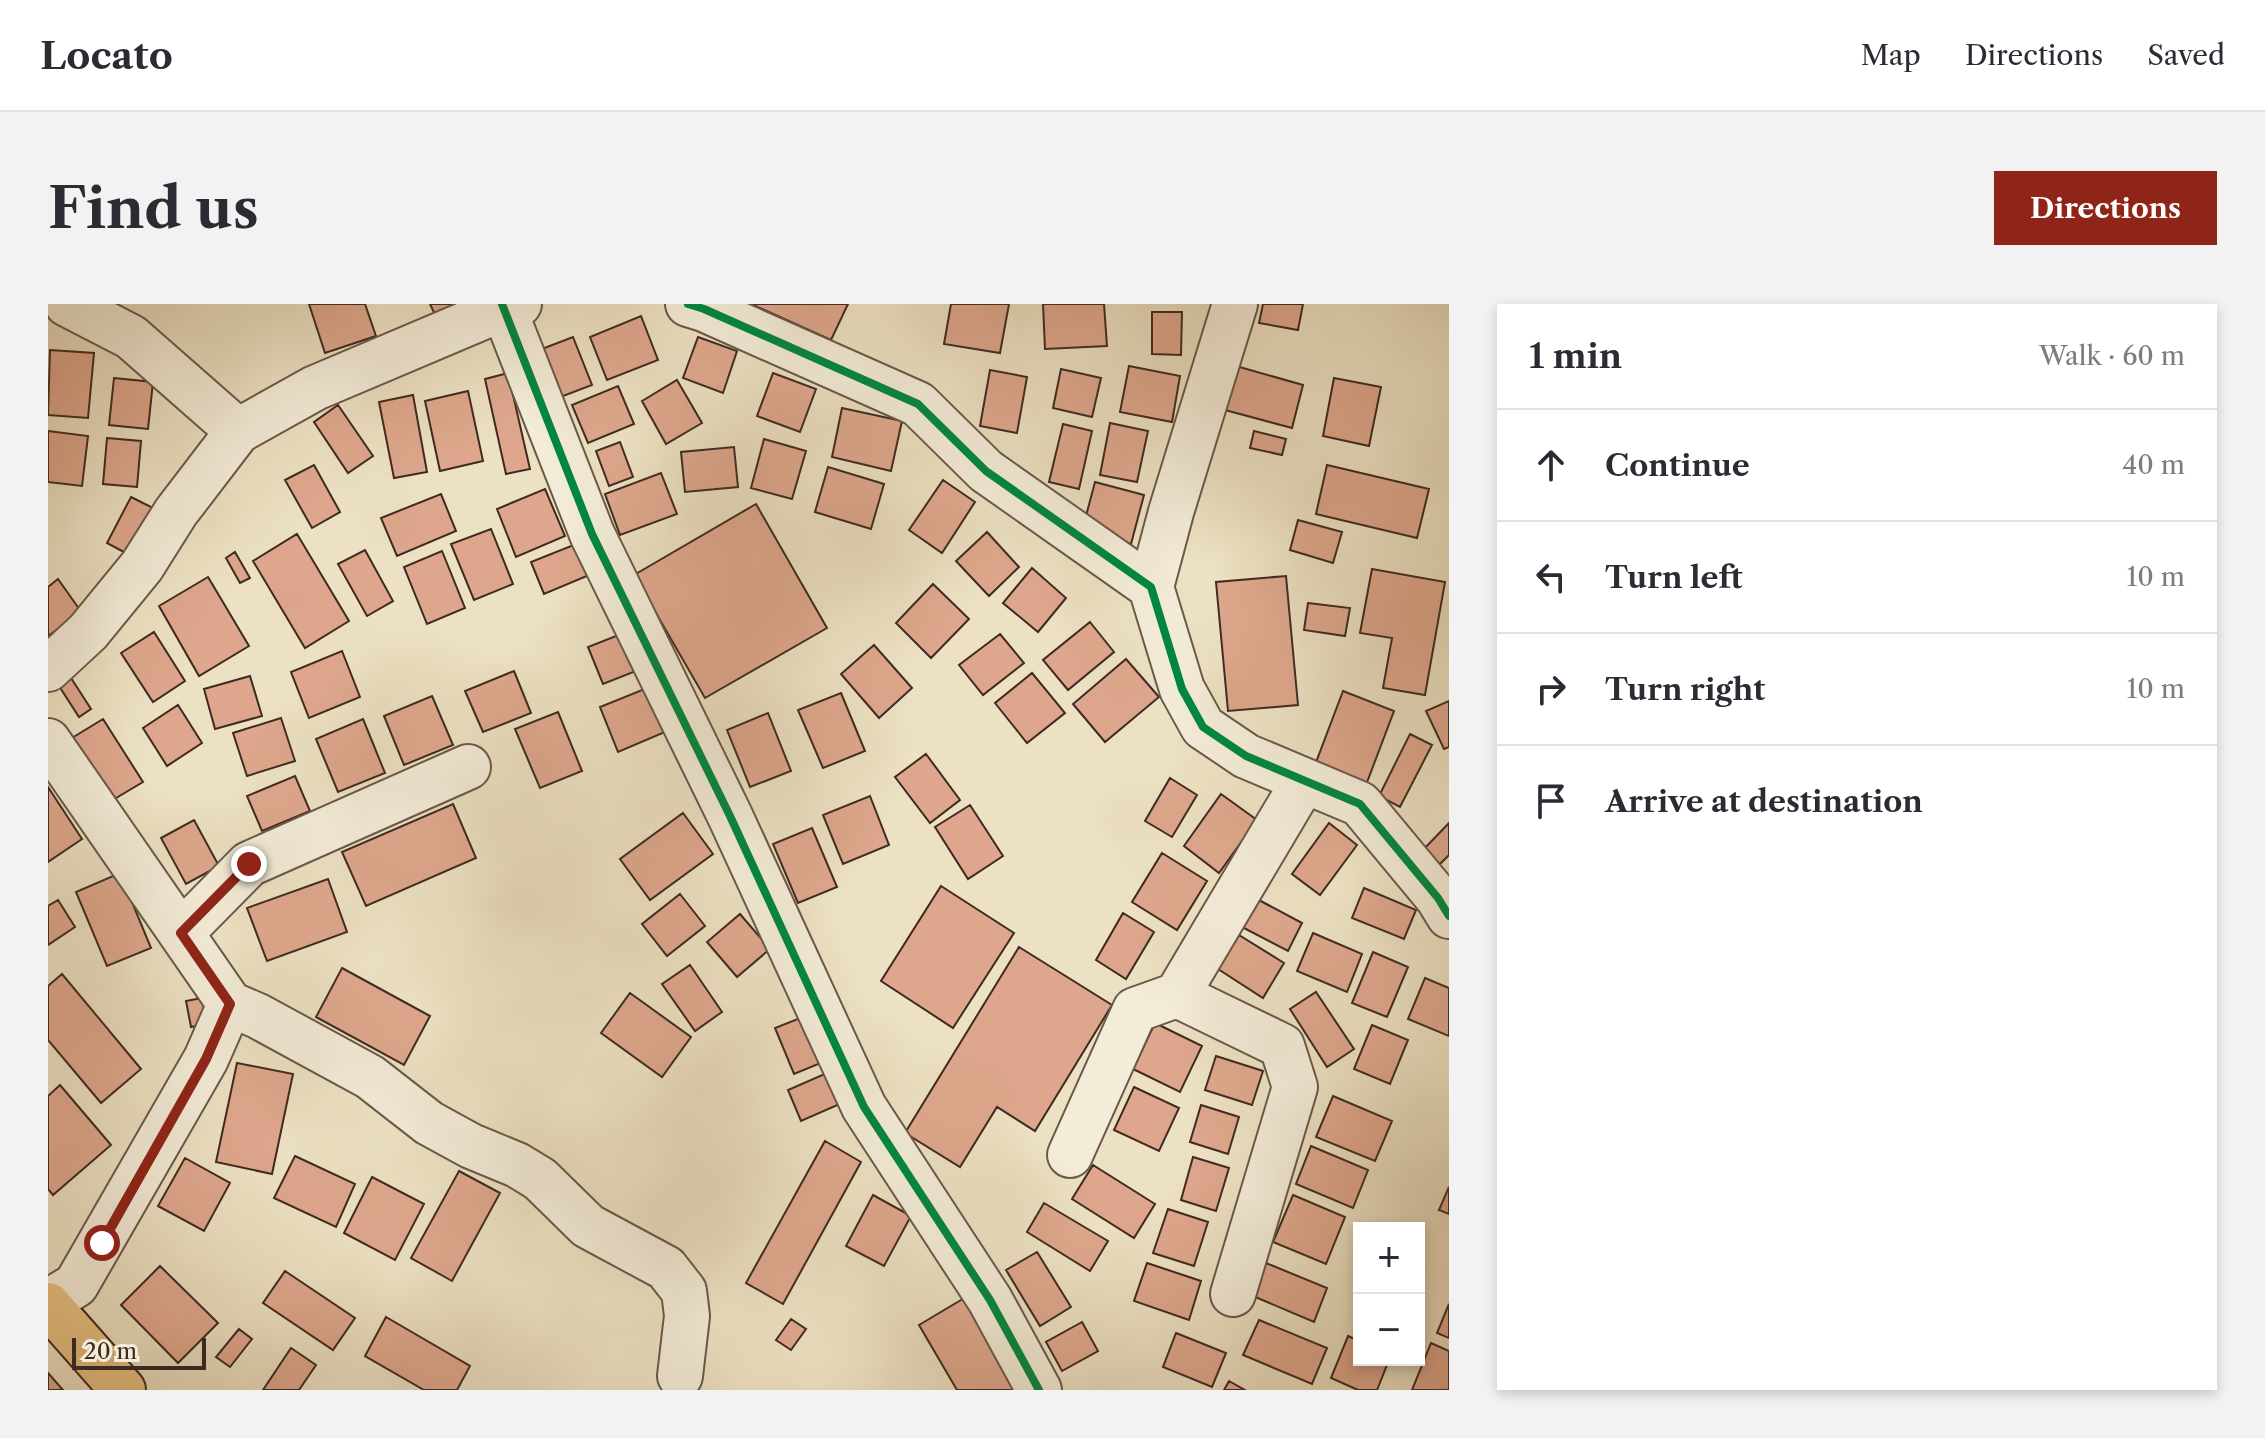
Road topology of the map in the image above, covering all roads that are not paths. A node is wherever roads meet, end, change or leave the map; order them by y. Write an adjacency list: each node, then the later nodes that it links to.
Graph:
1 (67, 304): 5 (street)
2 (1235, 304): 6 (street)
3 (508, 305): 5 (street); 20 (street)
4 (699, 306): 6 (street)
5 (238, 431): 7 (street)
6 (1151, 587): 10 (street)
7 (48, 669)
8 (48, 741): 12 (street)
9 (468, 767): 12 (street)
10 (1304, 781): 11 (street); 13 (street)
11 (1449, 916)
12 (181, 933): 14 (street)
13 (1177, 995): 15 (street); 16 (street)
14 (230, 1004): 17 (street); 18 (street)
15 (1070, 1155)
16 (1233, 1294)
17 (48, 1304): 19 (main road)
18 (670, 1385)
19 (123, 1390)
20 (1039, 1390)

